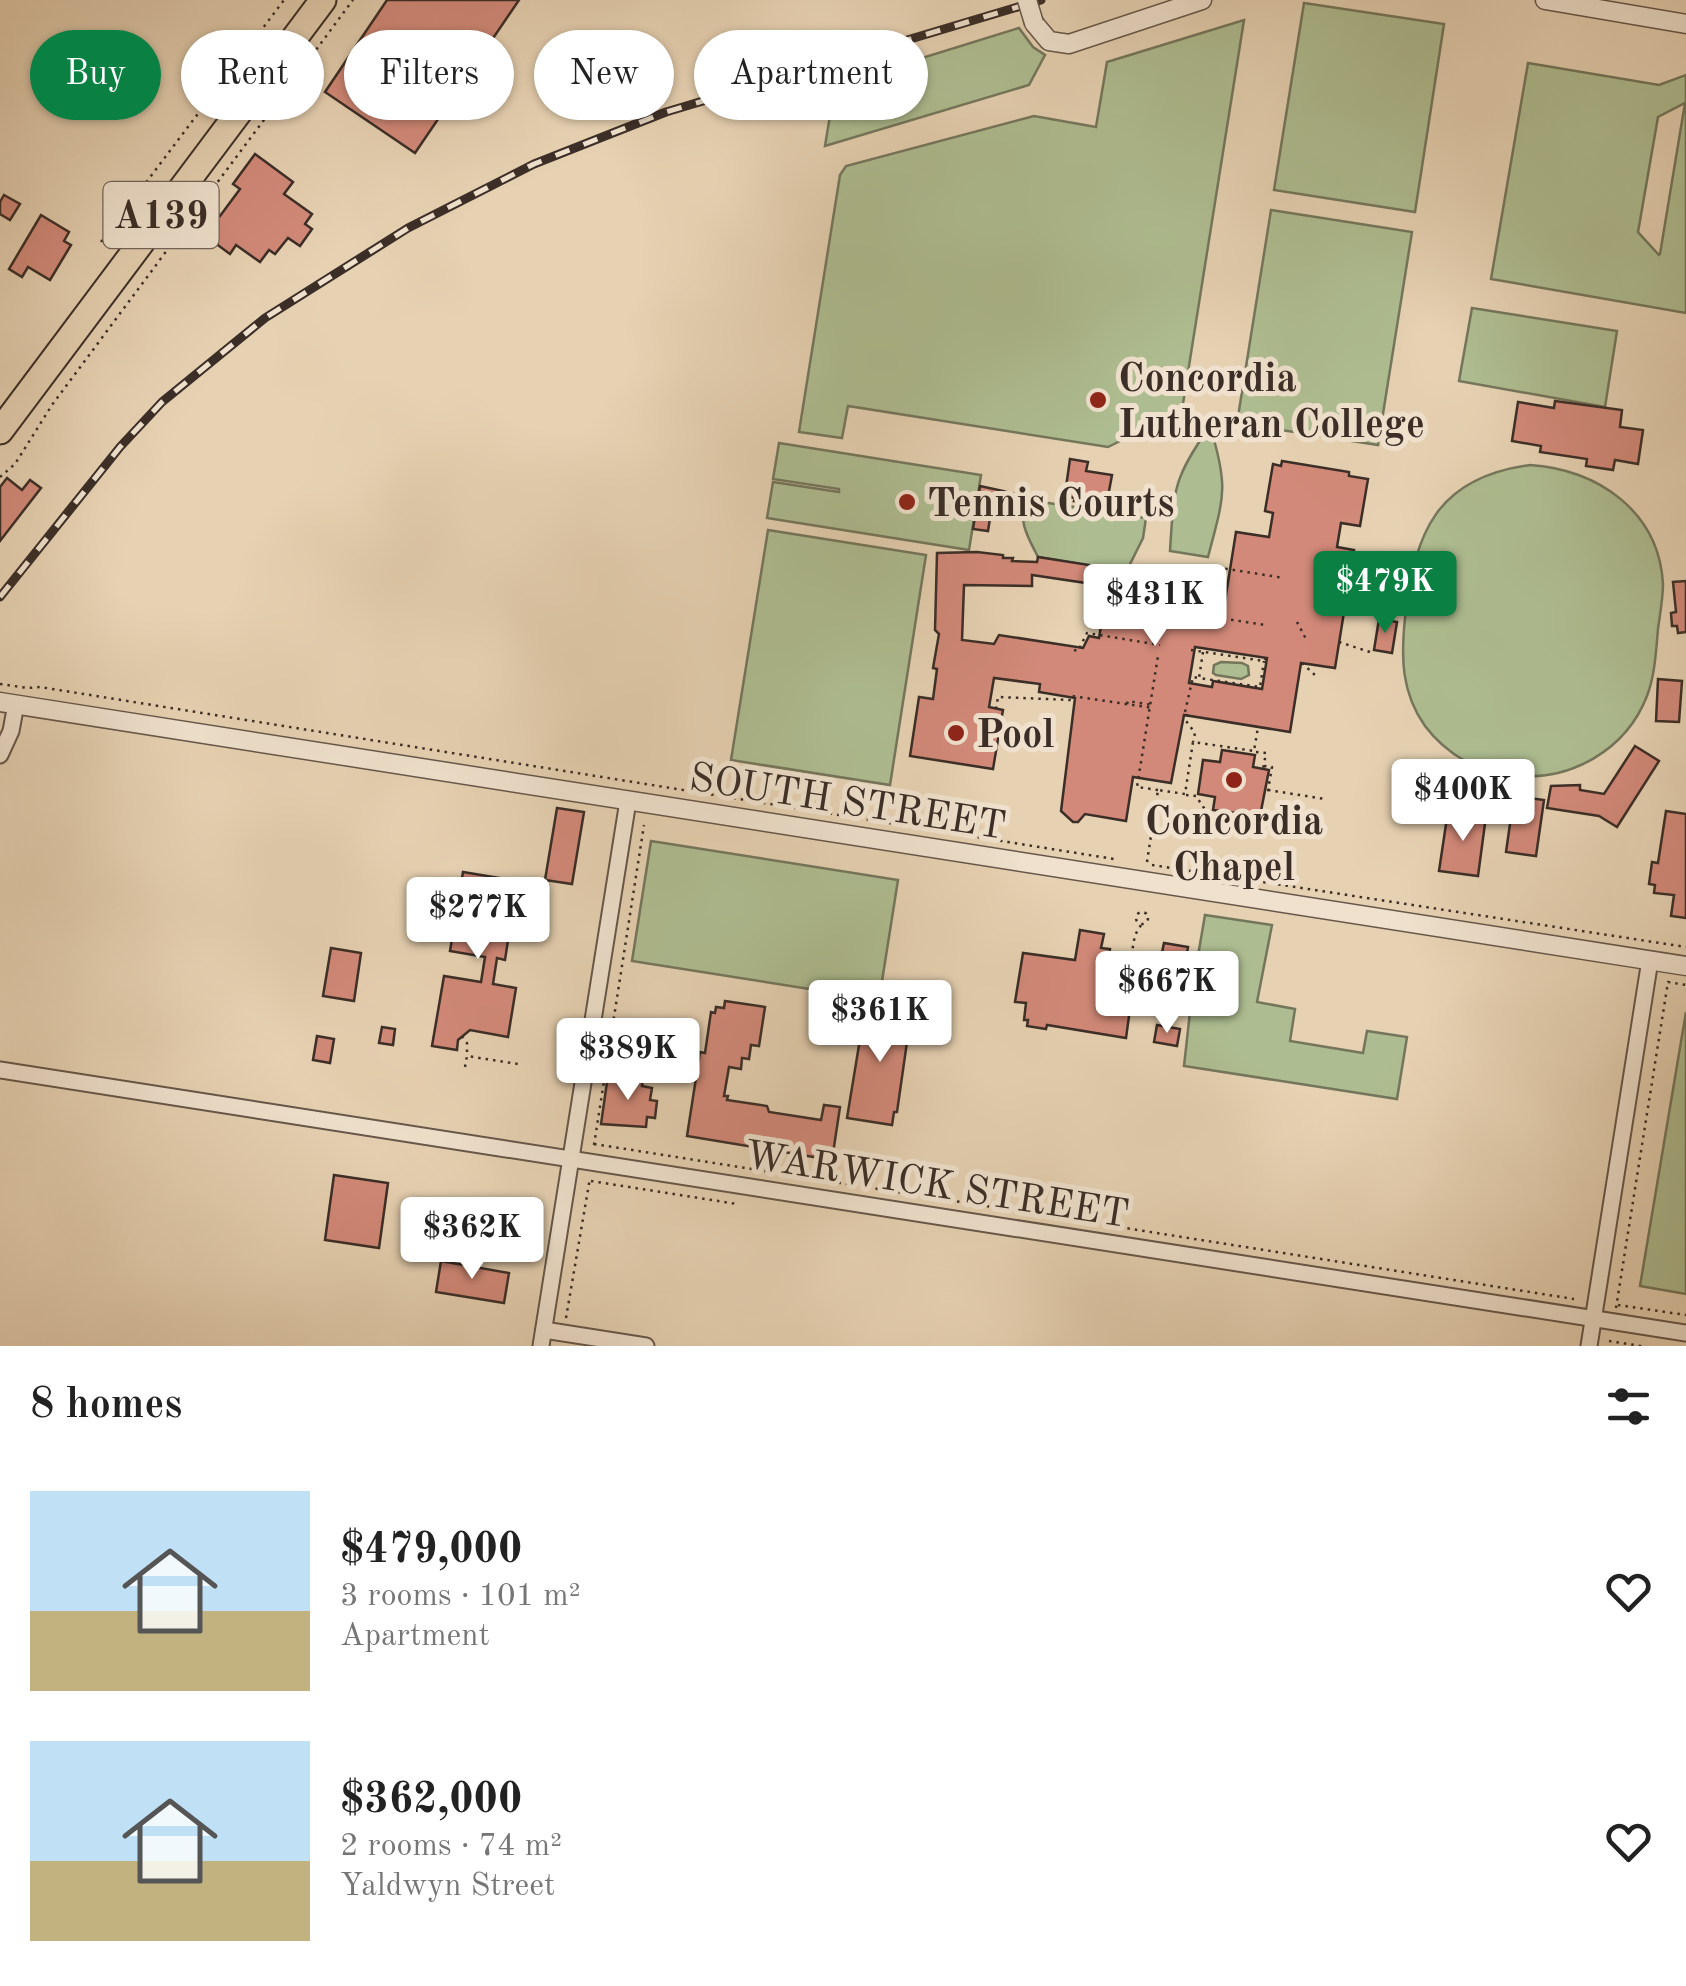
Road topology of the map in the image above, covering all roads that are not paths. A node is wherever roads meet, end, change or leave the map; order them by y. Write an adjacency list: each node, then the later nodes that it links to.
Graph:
1 (323, 0): 6 (highway, A139)
2 (1026, 0): 3 (street, bridge)
3 (1202, 0)
4 (1545, 0): 5 (street)
5 (1686, 24)
6 (0, 431)
7 (8, 703): 8 (street); 9 (street, SOUTH STREET)
8 (0, 755)
9 (628, 801): 10 (street, SOUTH STREET); 13 (street)
10 (1650, 960): 11 (street, SOUTH STREET); 14 (street)
11 (1686, 966)
12 (0, 1070): 13 (street, WARWICK STREET)
13 (572, 1159): 14 (street, WARWICK STREET); 16 (street)
14 (1593, 1318): 15 (street, WARWICK STREET); 18 (street)
15 (1686, 1333)
16 (543, 1338): 17 (street)
17 (646, 1346)
18 (1589, 1346)

